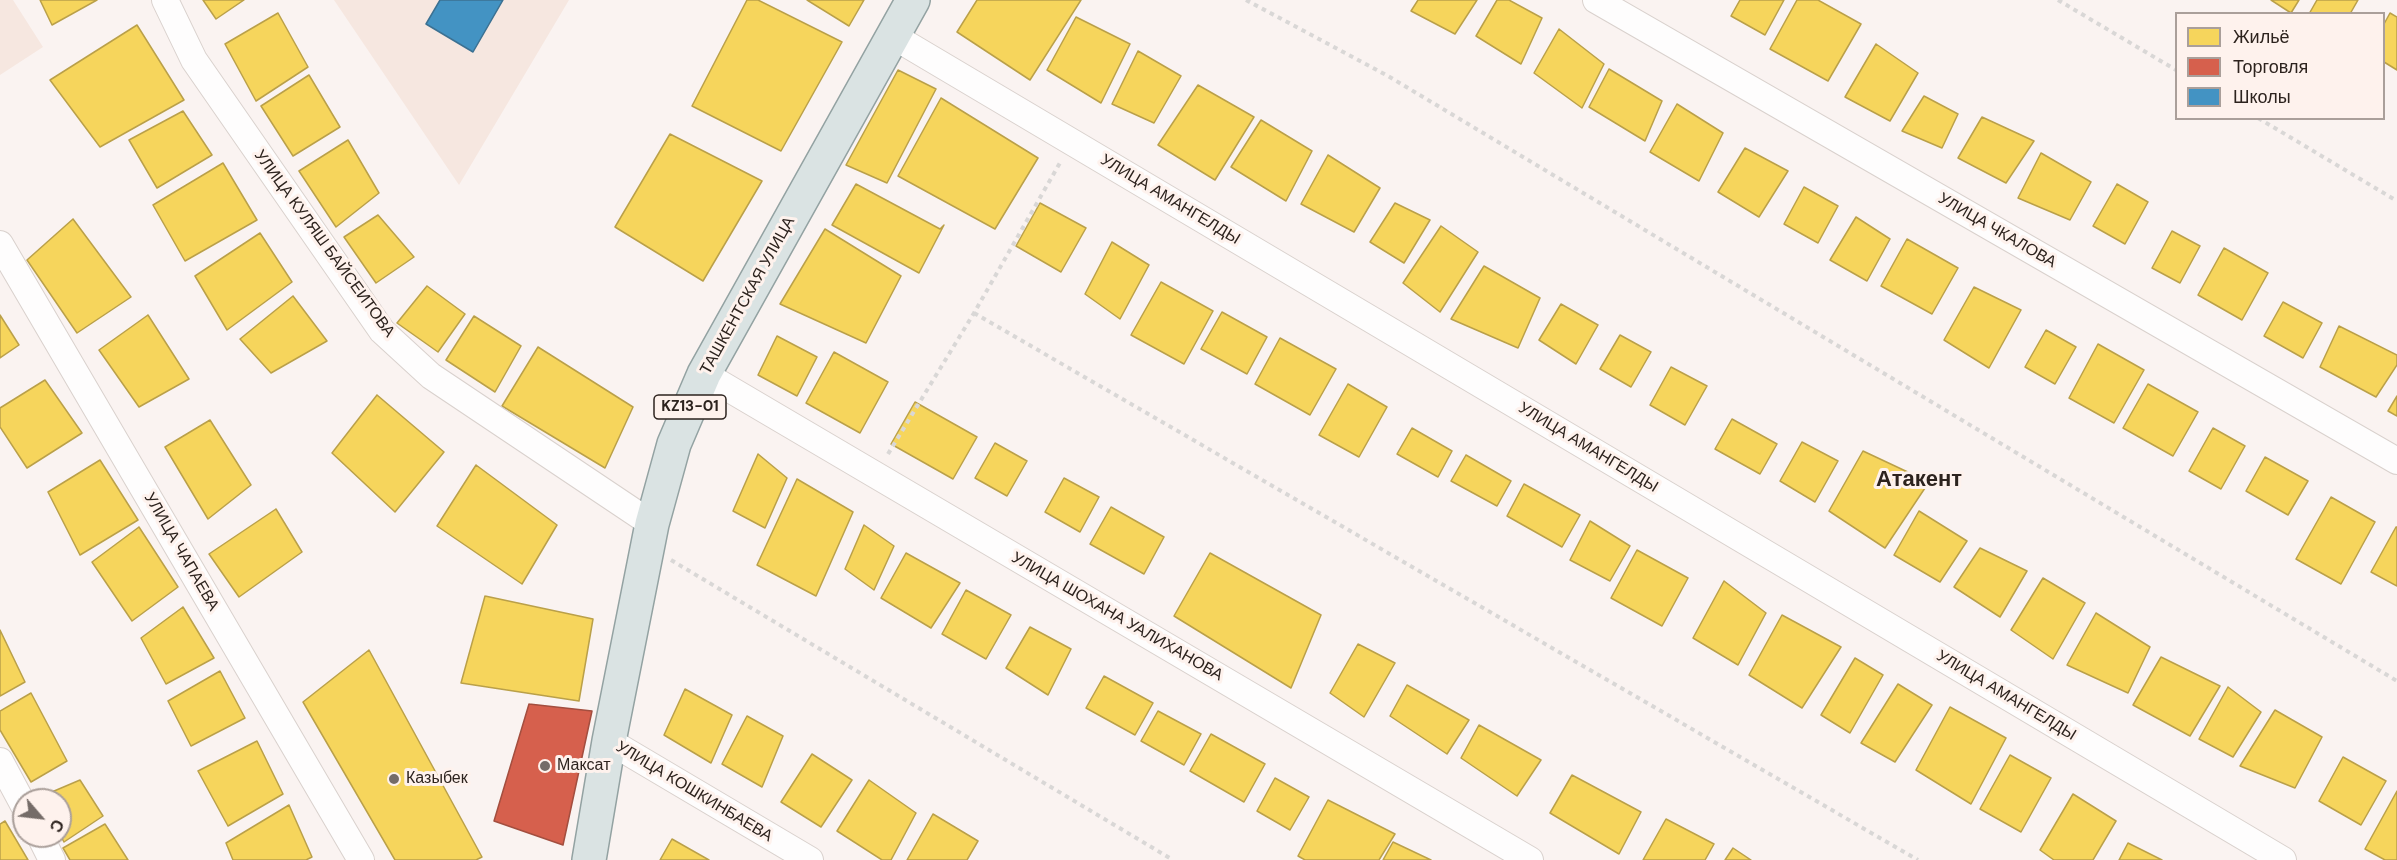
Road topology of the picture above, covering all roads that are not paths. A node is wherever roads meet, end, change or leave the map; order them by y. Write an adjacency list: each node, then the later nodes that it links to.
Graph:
1 (165, 0): 8 (street, УЛИЦА КУЛЯШ БАЙСЕИТОВА)
2 (913, 0): 4 (main road, ТАШКЕНТСКАЯ УЛИЦА / KZ13-01)
3 (1596, 0): 7 (street, УЛИЦА ЧКАЛОВА)
4 (893, 36): 6 (main road, ТАШКЕНТСКАЯ УЛИЦА / KZ13-01); 16 (street, УЛИЦА АМАНГЕЛДЫ)
5 (0, 244): 12 (street, УЛИЦА ЧАПАЕВА)
6 (704, 374): 8 (main road, ТАШКЕНТСКАЯ УЛИЦА / KZ13-01); 15 (street, УЛИЦА ШОХАНА УАЛИХАНОВА)
7 (2397, 461)
8 (650, 535): 9 (main road, ТАШКЕНТСКАЯ УЛИЦА / KZ13-01)
9 (609, 741): 13 (main road, ТАШКЕНТСКАЯ УЛИЦА / KZ13-01); 14 (street, УЛИЦА КОШКИНБАЕВА)
10 (0, 761): 11 (street)
11 (14, 788)
12 (361, 860)
13 (589, 860)
14 (810, 860)
15 (1530, 860)
16 (2283, 860)

